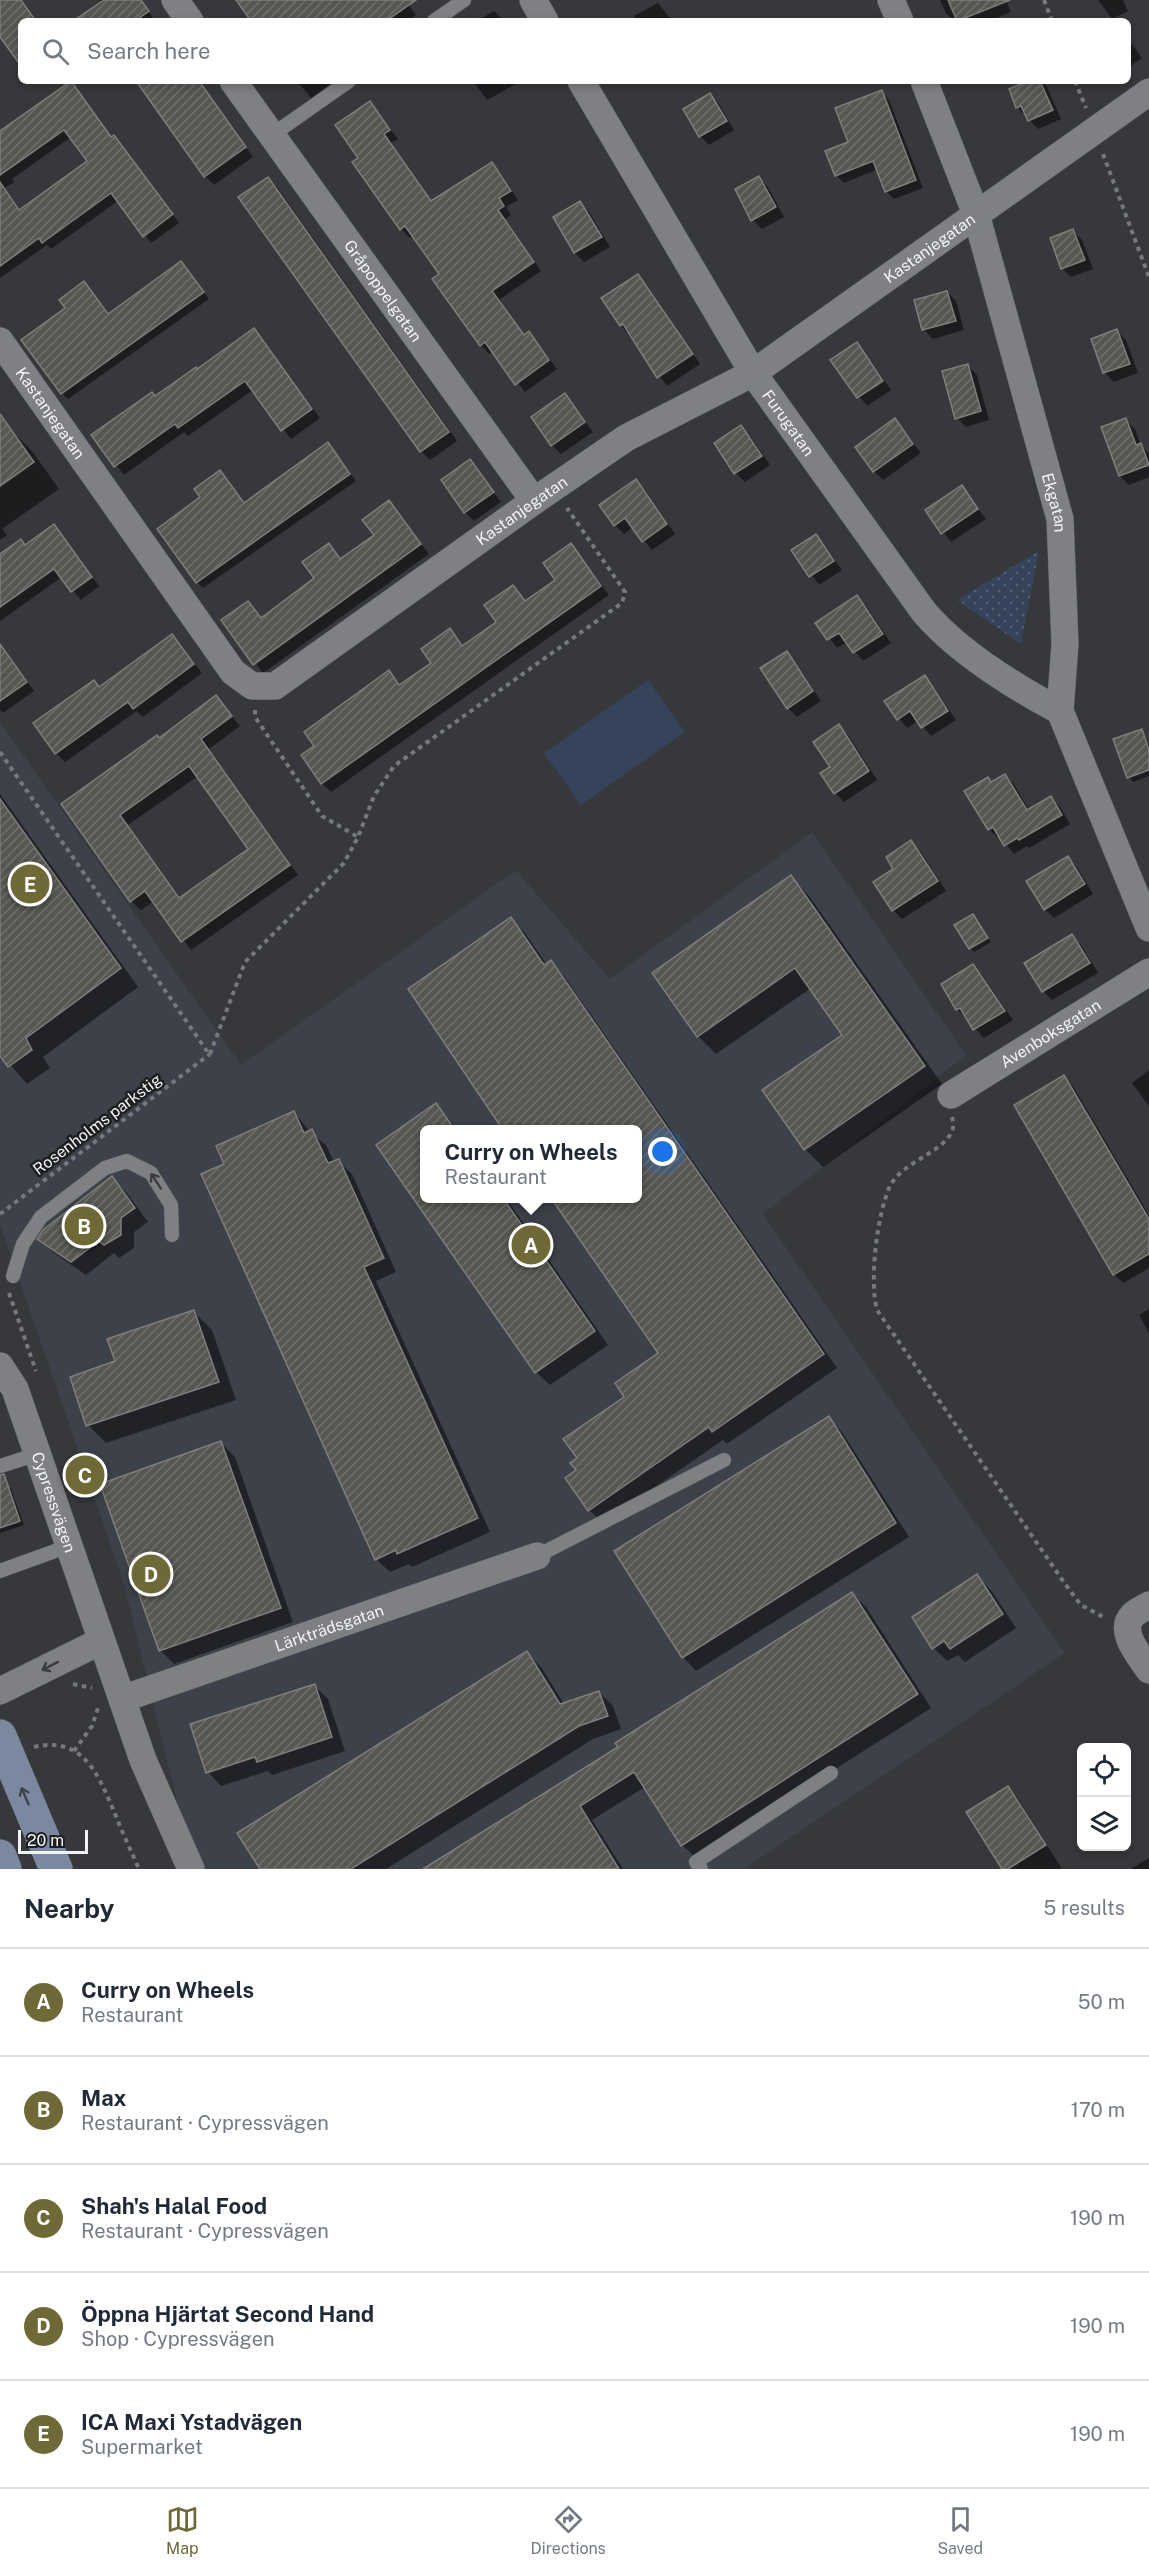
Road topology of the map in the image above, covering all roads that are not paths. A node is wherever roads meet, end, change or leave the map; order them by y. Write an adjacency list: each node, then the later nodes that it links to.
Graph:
1 (175, 0): 5 (street)
2 (464, 0): 6 (lane)
3 (533, 0): 7 (street)
4 (891, 0): 8 (street)
5 (188, 18)
6 (439, 18)
7 (543, 18)
8 (899, 18)
9 (235, 84): 14 (street, Gråpoppelgatan)
10 (345, 84): 14 (lane)
11 (583, 84): 17 (street, Furugatan)
12 (925, 84): 15 (street, Ekgatan)
13 (1149, 92): 15 (street, Kastanjegatan)
14 (272, 135): 18 (street, Gråpoppelgatan)
15 (976, 214): 17 (street, Kastanjegatan); 19 (street, Ekgatan)
16 (0, 341): 18 (street, Kastanjegatan)
17 (753, 373): 18 (street, Kastanjegatan); 19 (street, Furugatan)
18 (543, 494)
19 (1060, 711): 20 (street, Ekgatan)
20 (1149, 928)
21 (1149, 972): 22 (street, Avenboksgatan)
22 (951, 1095)
23 (172, 1235): 24 (lane, one-way to 24)
24 (14, 1276)
25 (0, 1366): 26 (street, Cypressvägen)
26 (38, 1454): 28 (lane); 29 (street, Cypressvägen)
27 (724, 1460): 30 (lane)
28 (0, 1466)
29 (69, 1546): 31 (lane); 33 (street, Cypressvägen)
30 (537, 1556): 36 (street, Lärkträdsgatan)
31 (0, 1570)
32 (1149, 1605): 34 (street)
33 (101, 1641): 35 (street, one-way to 35); 36 (street, Cypressvägen)
34 (1149, 1670)
35 (0, 1691)
36 (110, 1703): 42 (street, Cypressvägen)
37 (0, 1736): 41 (main road, one-way to 37)
38 (831, 1773): 43 (lane)
39 (0, 1856): 40 (main road)
40 (5, 1869)
41 (56, 1869)
42 (191, 1869)
43 (701, 1869)

